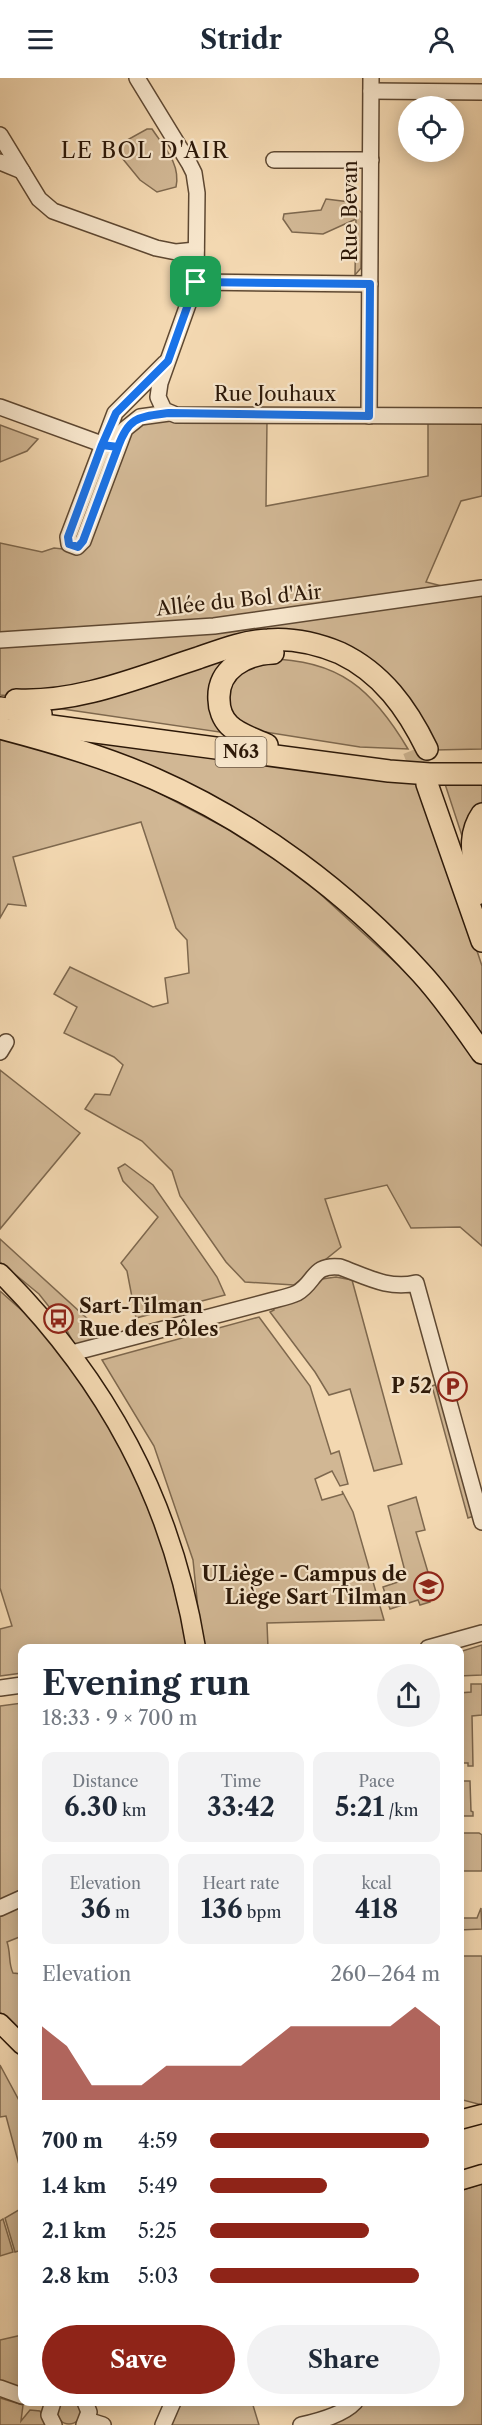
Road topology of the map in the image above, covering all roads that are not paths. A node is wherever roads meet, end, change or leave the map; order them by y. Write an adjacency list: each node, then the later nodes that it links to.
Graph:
1 (137, 78): 9 (street)
2 (371, 84): 3 (street); 6 (street, Rue Bevan)
3 (482, 92)
4 (0, 137): 8 (street)
5 (274, 160): 6 (street)
6 (370, 160): 11 (street, Rue Bevan)
7 (0, 162): 8 (street)
8 (22, 171): 9 (street)
9 (196, 250): 10 (street)
10 (196, 282): 11 (street); 12 (street)
11 (370, 284): 16 (street, Rue Bevan)
12 (168, 361): 13 (street); 15 (street)
13 (141, 386): 15 (street); 18 (street)
14 (0, 407): 18 (street)
15 (164, 408): 16 (street, Rue Jouhaux); 18 (street)
16 (369, 416): 17 (street, Rue Jouhaux)
17 (482, 416)
18 (110, 446): 18 (street)
19 (482, 588): 20 (street, Allée du Bol d'Air)
20 (0, 640)
21 (0, 699): 25 (highway)
22 (0, 708): 25 (highway, N63)
23 (0, 719): 27 (highway, N63)
24 (0, 728): 31 (highway)
25 (267, 744): 26 (highway, N63)
26 (482, 763)
27 (482, 774)
28 (482, 814): 29 (highway)
29 (480, 900): 30 (highway)
30 (482, 941)
31 (482, 1053)
32 (0, 1273): 33 (main road)
33 (72, 1353): 34 (street); 36 (main road)
34 (482, 1522)
35 (482, 1633): 37 (street)
36 (195, 1644)
37 (442, 1644)
38 (18, 1686): 39 (street)
39 (0, 1688)
40 (18, 1900): 41 (street)
41 (0, 1908)
42 (0, 2023): 43 (main road)
43 (18, 2041)
44 (482, 2114): 45 (main road)
45 (464, 2119)
46 (464, 2122): 47 (main road)
47 (482, 2127)
48 (482, 2174): 49 (main road)
49 (464, 2181)
50 (464, 2184): 51 (main road)
51 (482, 2186)
52 (0, 2388): 53 (street)
53 (18, 2395)
54 (48, 2406): 59 (street)
55 (87, 2406): 58 (street)
56 (171, 2406): 61 (street)
57 (351, 2406): 62 (street)
58 (86, 2422): 60 (street)
59 (54, 2425)
60 (103, 2425)
61 (163, 2425)
62 (301, 2425)

